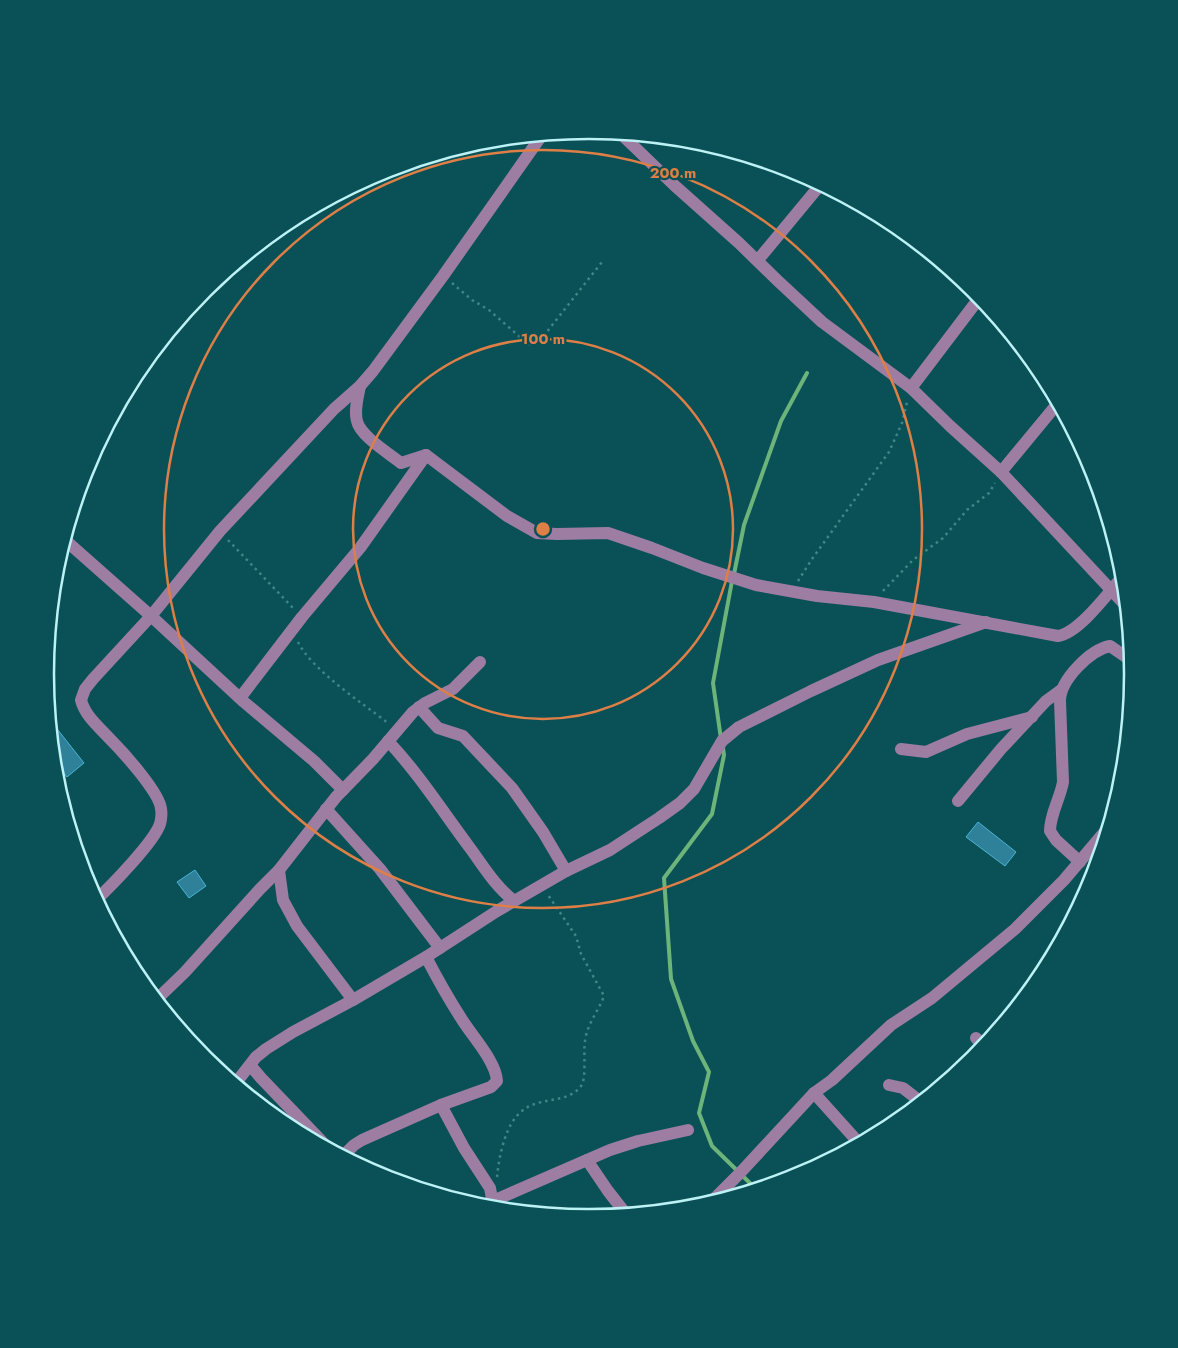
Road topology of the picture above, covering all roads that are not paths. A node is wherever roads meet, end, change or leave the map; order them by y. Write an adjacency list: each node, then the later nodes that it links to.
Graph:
1 (537, 141): 6 (street)
2 (631, 141): 4 (street)
3 (816, 190): 4 (street)
4 (758, 260): 7 (street)
5 (975, 304): 7 (street)
6 (360, 386): 9 (street); 15 (street)
7 (911, 388): 10 (street)
8 (1054, 408): 10 (street)
9 (426, 455): 16 (street); 20 (street)
10 (1002, 472): 13 (street)
11 (70, 544): 15 (street)
12 (1116, 584): 13 (street)
13 (1112, 589): 14 (street); 16 (street)
14 (1119, 597)
15 (151, 616): 20 (street); 32 (street)
16 (986, 622): 31 (street)
17 (1123, 655): 19 (street)
18 (480, 662): 21 (street)
19 (1061, 690): 22 (street); 29 (street)
20 (240, 698): 25 (street)
21 (419, 707): 23 (street); 31 (street)
22 (1032, 717): 24 (street); 26 (street)
23 (388, 741): 25 (street); 33 (street)
24 (901, 749)
25 (343, 790): 27 (street)
26 (958, 801)
27 (326, 809): 30 (street); 34 (street)
28 (1098, 841): 29 (street)
29 (1080, 862): 41 (street)
30 (279, 870): 36 (street); 37 (street)
31 (566, 871): 33 (street)
32 (101, 895)
33 (514, 901): 34 (street)
34 (440, 948): 35 (street)
35 (426, 957): 37 (street); 43 (street)
36 (161, 995)
37 (353, 1000): 38 (street)
38 (250, 1065): 39 (street); 45 (street)
39 (239, 1079)
40 (889, 1086): 42 (street)
41 (814, 1093): 46 (street); 49 (street)
42 (916, 1098)
43 (441, 1105): 47 (street); 50 (street)
44 (688, 1130): 48 (street)
45 (314, 1134)
46 (855, 1139)
47 (347, 1151)
48 (587, 1160): 51 (street); 52 (street)
49 (720, 1193)
50 (492, 1200)
51 (495, 1201)
52 (621, 1208)

